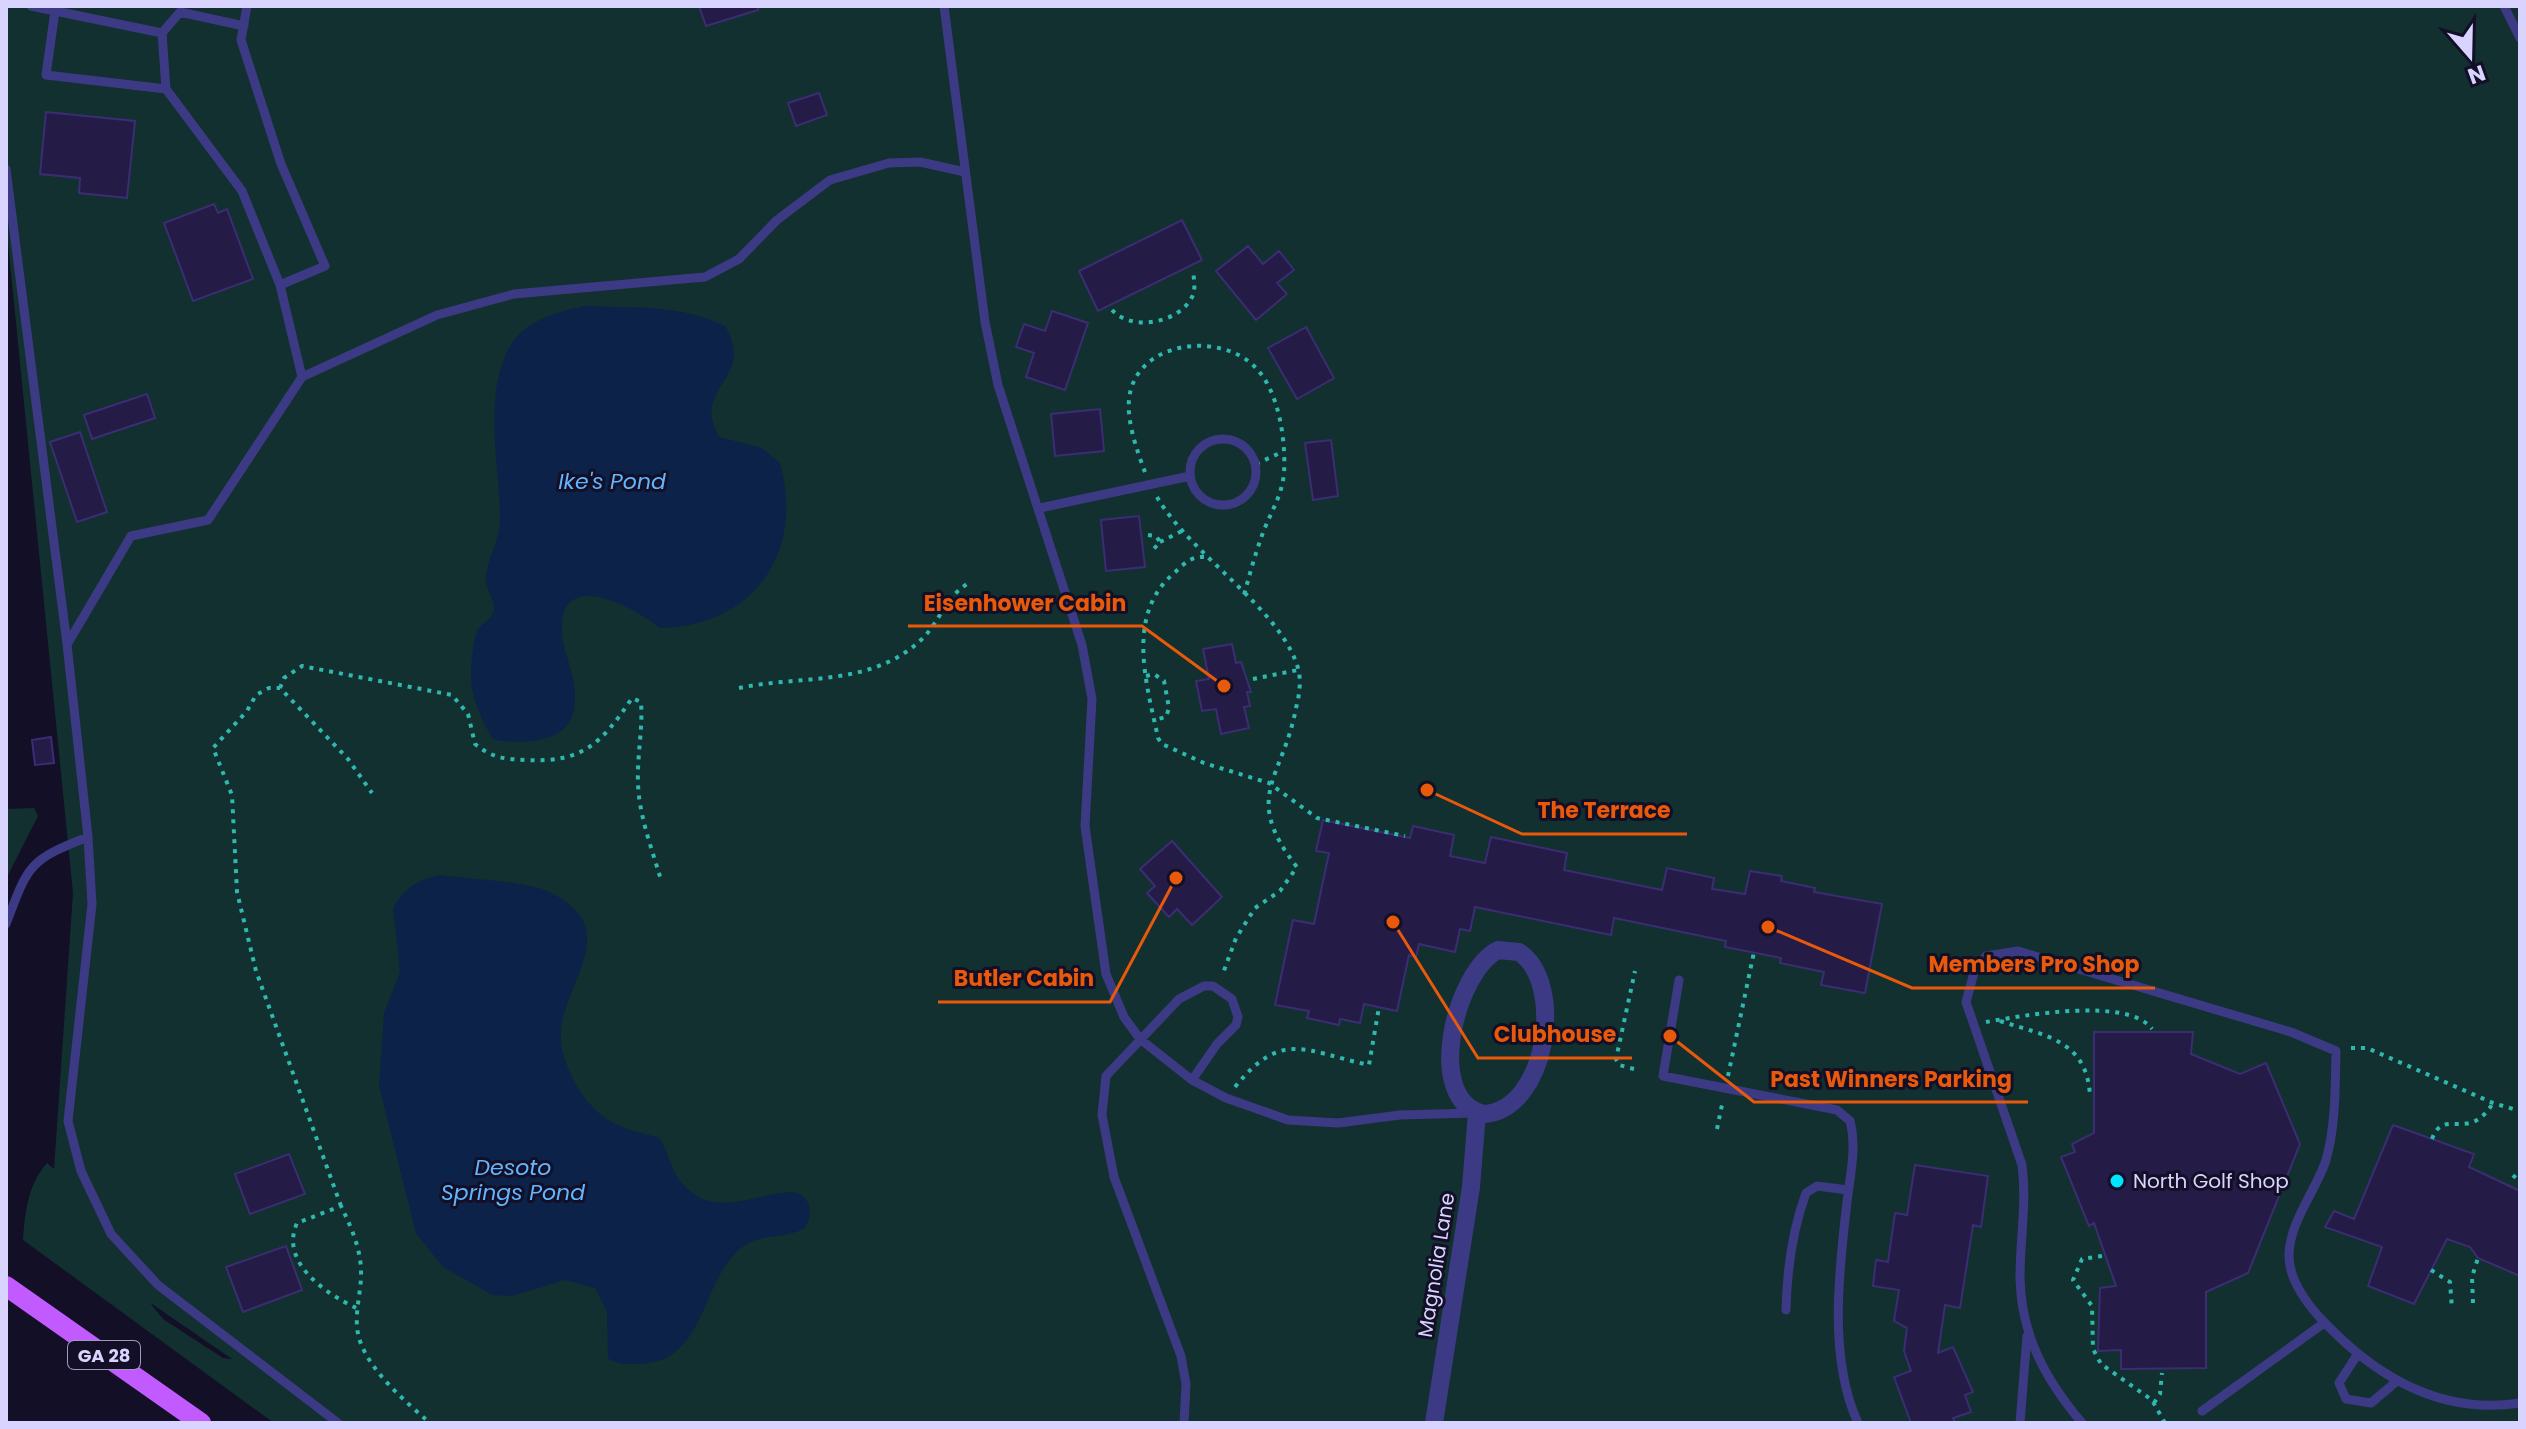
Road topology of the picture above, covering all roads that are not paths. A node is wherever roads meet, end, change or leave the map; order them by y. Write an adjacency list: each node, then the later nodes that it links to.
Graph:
1 (31, 6): 5 (lane)
2 (247, 6): 6 (lane)
3 (944, 6): 11 (lane)
4 (2504, 6): 8 (lane)
5 (55, 11): 7 (lane); 9 (lane)
6 (244, 26): 7 (lane); 12 (lane)
7 (162, 33): 9 (lane)
8 (2520, 38)
9 (166, 89): 12 (lane)
10 (6, 169): 16 (lane)
11 (965, 172): 13 (lane); 15 (lane)
12 (280, 285): 13 (lane)
13 (302, 377): 16 (lane)
14 (1190, 476): 14 (lane); 15 (lane)
15 (1040, 508): 20 (lane)
16 (67, 644): 17 (lane)
17 (88, 837): 18 (lane); 33 (lane)
18 (6, 924)
19 (1679, 980): 23 (lane)
20 (1140, 1039): 21 (lane); 21 (lane); 34 (lane)
21 (1192, 1080): 22 (lane)
22 (1477, 1113): 22 (street); 35 (street, Magnolia Lane)
23 (1848, 1190): 25 (lane); 36 (lane)
24 (6, 1286): 32 (main road, GA 28)
25 (1786, 1310)
26 (2324, 1323): 27 (lane); 28 (lane); 31 (lane)
27 (2027, 1333): 37 (lane); 38 (lane)
28 (2357, 1355): 29 (lane); 29 (lane)
29 (2397, 1381): 30 (lane)
30 (2520, 1403)
31 (2202, 1411)
32 (201, 1423)
33 (338, 1423)
34 (1184, 1423)
35 (1434, 1423)
36 (1858, 1423)
37 (2020, 1423)
38 (2082, 1423)

